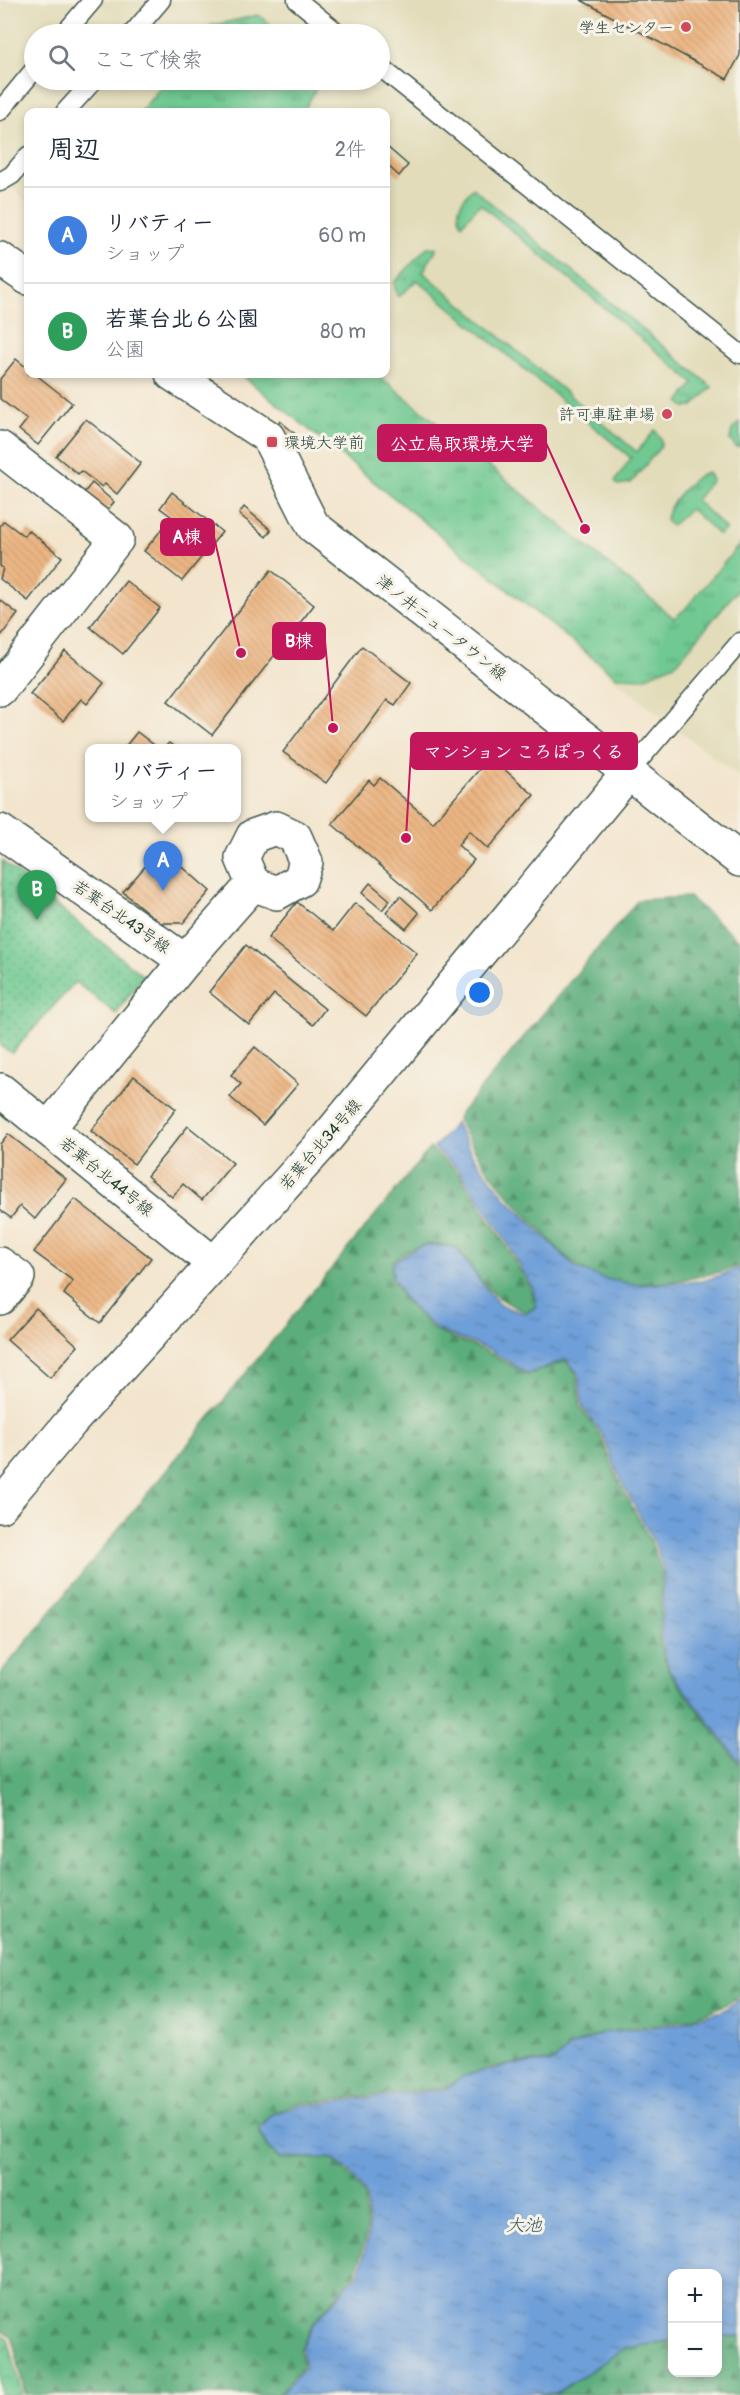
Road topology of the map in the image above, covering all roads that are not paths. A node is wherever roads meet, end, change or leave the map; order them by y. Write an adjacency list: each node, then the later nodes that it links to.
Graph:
1 (93, 0): 4 (lane)
2 (162, 0): 5 (lane)
3 (297, 0): 6 (lane)
4 (73, 24)
5 (141, 24)
6 (327, 24)
7 (390, 75): 16 (lane)
8 (24, 82): 11 (lane)
9 (85, 90): 10 (lane)
10 (69, 108)
11 (0, 111)
12 (24, 161): 13 (lane)
13 (0, 182)
14 (0, 259): 15 (street)
15 (24, 275)
16 (740, 354)
17 (178, 378): 21 (street, 津ノ井ニュータウン線)
18 (0, 448): 20 (street)
19 (740, 642): 21 (lane)
20 (0, 689)
21 (629, 772): 23 (street, 津ノ井ニュータウン線); 28 (street, 若葉台北34号線)
22 (0, 831): 25 (street, 若葉台北43号線)
23 (740, 860)
24 (253, 885): 25 (street, 若葉台北43号線)
25 (185, 961): 27 (street, 若葉台北43号線)
26 (0, 1090): 27 (street, 若葉台北44号線)
27 (48, 1129): 28 (street, 若葉台北44号線)
28 (213, 1263): 31 (street, 若葉台北34号線)
29 (0, 1264): 30 (street)
30 (0, 1298)
31 (0, 1506)

